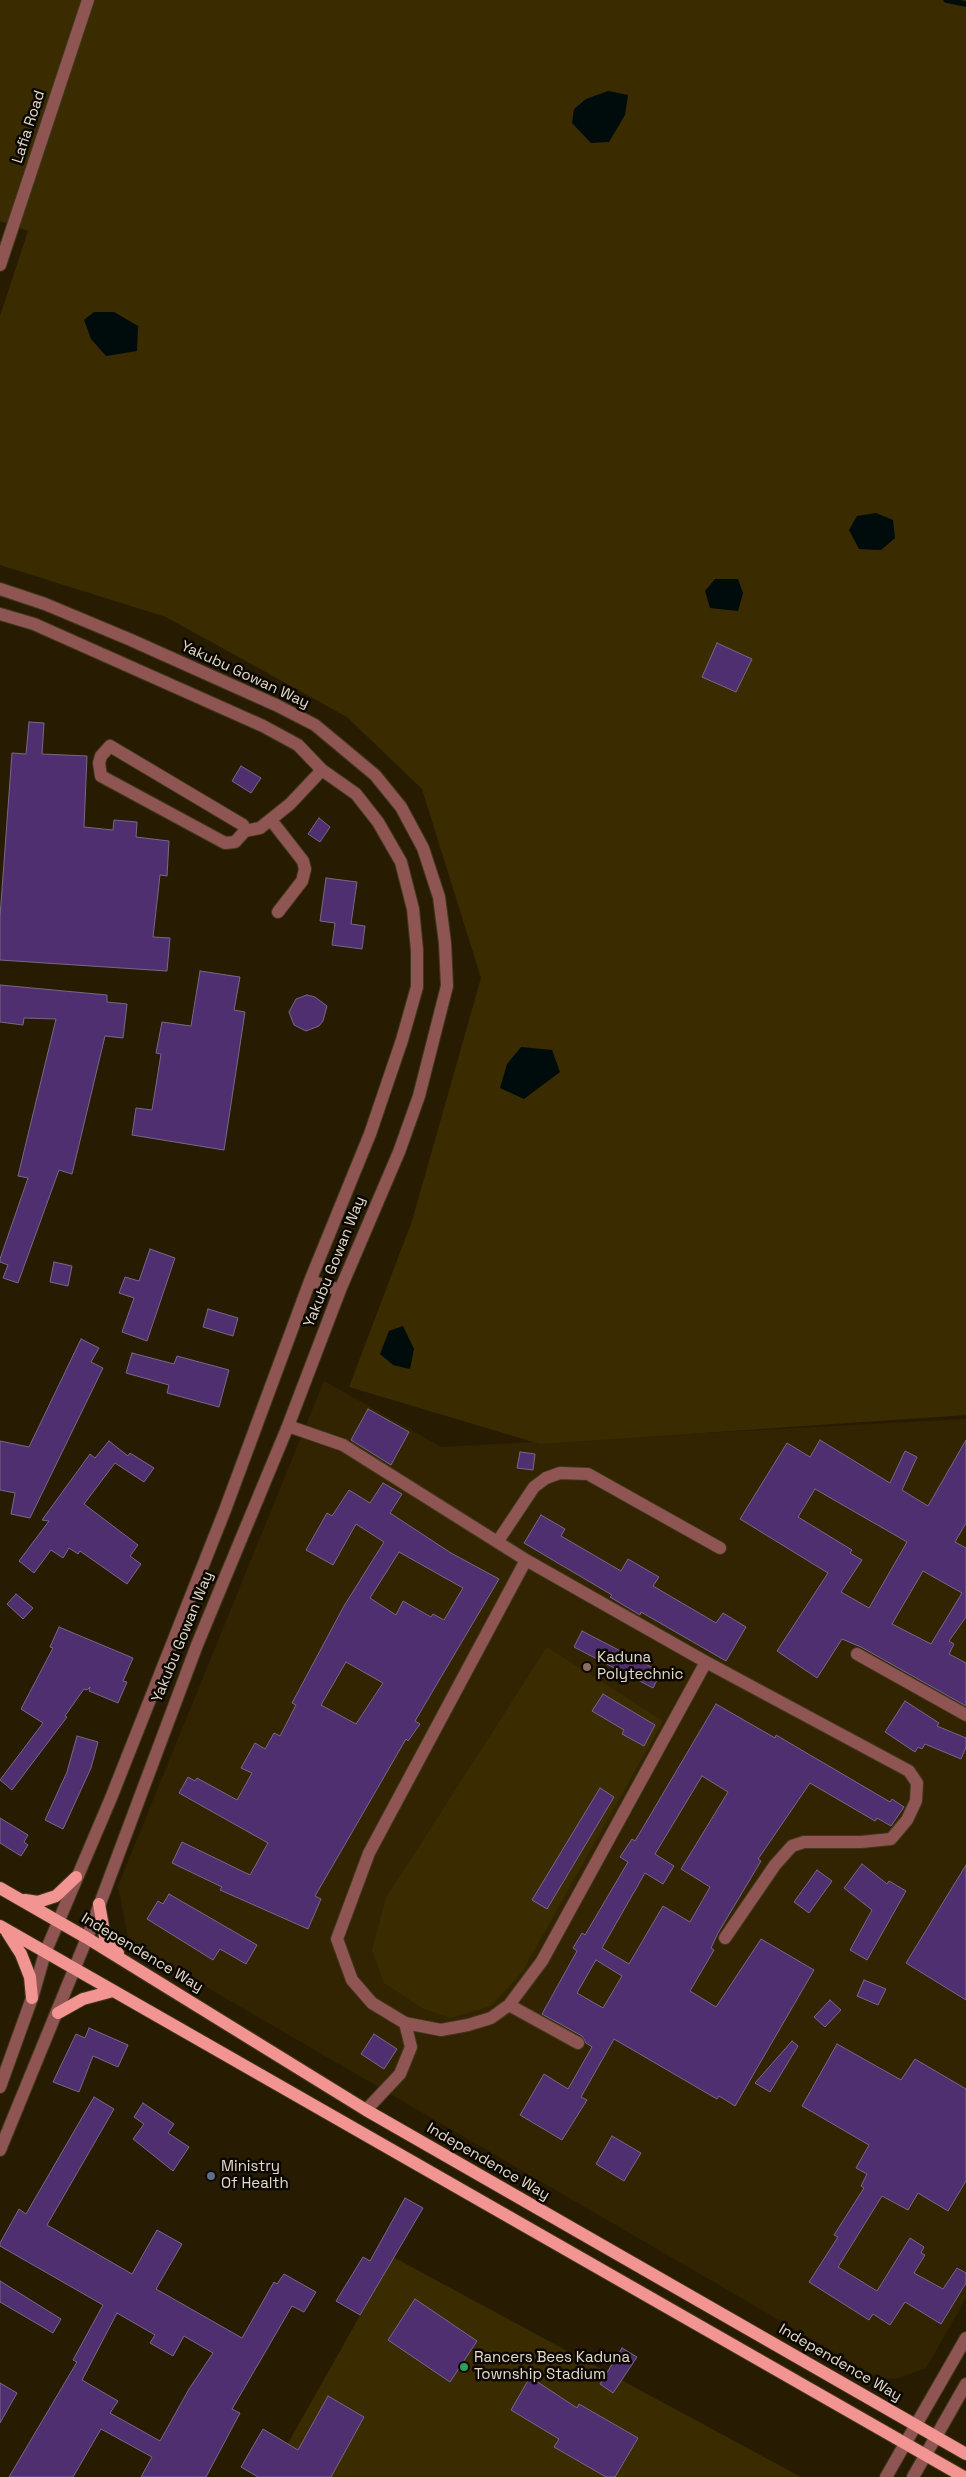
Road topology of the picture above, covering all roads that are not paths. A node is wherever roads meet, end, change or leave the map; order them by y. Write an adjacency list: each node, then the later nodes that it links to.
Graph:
1 (88, 0): 2 (street, Lafia Road)
2 (0, 265)
3 (0, 589): 10 (street, Yakubu Gowan Way)
4 (0, 614): 5 (street, Yakubu Gowan Way)
5 (322, 770): 6 (street); 9 (street, Yakubu Gowan Way)
6 (270, 820): 7 (street); 8 (street)
7 (245, 831): 7 (street)
8 (278, 912)
9 (310, 1281): 10 (street); 18 (street, Yakubu Gowan Way)
10 (340, 1290): 11 (street, Yakubu Gowan Way)
11 (288, 1426): 12 (street); 21 (street, Yakubu Gowan Way)
12 (498, 1541): 13 (street); 14 (street)
13 (720, 1548)
14 (526, 1560): 16 (street); 33 (street)
15 (857, 1654): 17 (street)
16 (706, 1662): 25 (street); 31 (street)
17 (966, 1715)
18 (76, 1878): 20 (main road); 22 (street, Yakubu Gowan Way)
19 (0, 1888): 20 (main road, Independence Way)
20 (20, 1900): 22 (main road, Independence Way)
21 (99, 1904): 24 (street, Yakubu Gowan Way); 27 (main road)
22 (58, 1921): 24 (main road, Independence Way); 26 (street, Yakubu Gowan Way)
23 (2, 1927): 26 (main road); 30 (main road)
24 (87, 1938): 27 (main road, Independence Way); 28 (street, Yakubu Gowan Way)
25 (725, 1938)
26 (45, 1953): 28 (main road); 30 (street, Yakubu Gowan Way)
27 (124, 1961): 36 (main road, Independence Way)
28 (75, 1969): 29 (main road); 32 (street, Yakubu Gowan Way)
29 (113, 1991): 32 (main road); 42 (main road)
30 (32, 1998): 35 (street, Yakubu Gowan Way)
31 (509, 2004): 33 (street); 34 (street)
32 (58, 2013): 37 (street, Yakubu Gowan Way)
33 (405, 2023): 36 (street)
34 (578, 2043)
35 (0, 2087)
36 (366, 2110): 40 (main road, Independence Way)
37 (0, 2150)
38 (966, 2338): 40 (street)
39 (966, 2384): 41 (street)
40 (916, 2425): 41 (main road, Independence Way); 42 (street)
41 (936, 2437): 43 (main road, Independence Way); 44 (street)
42 (905, 2444): 44 (main road); 45 (street)
43 (966, 2454)
44 (926, 2455): 46 (street); 47 (main road)
45 (886, 2477)
46 (913, 2477)
47 (964, 2477)

